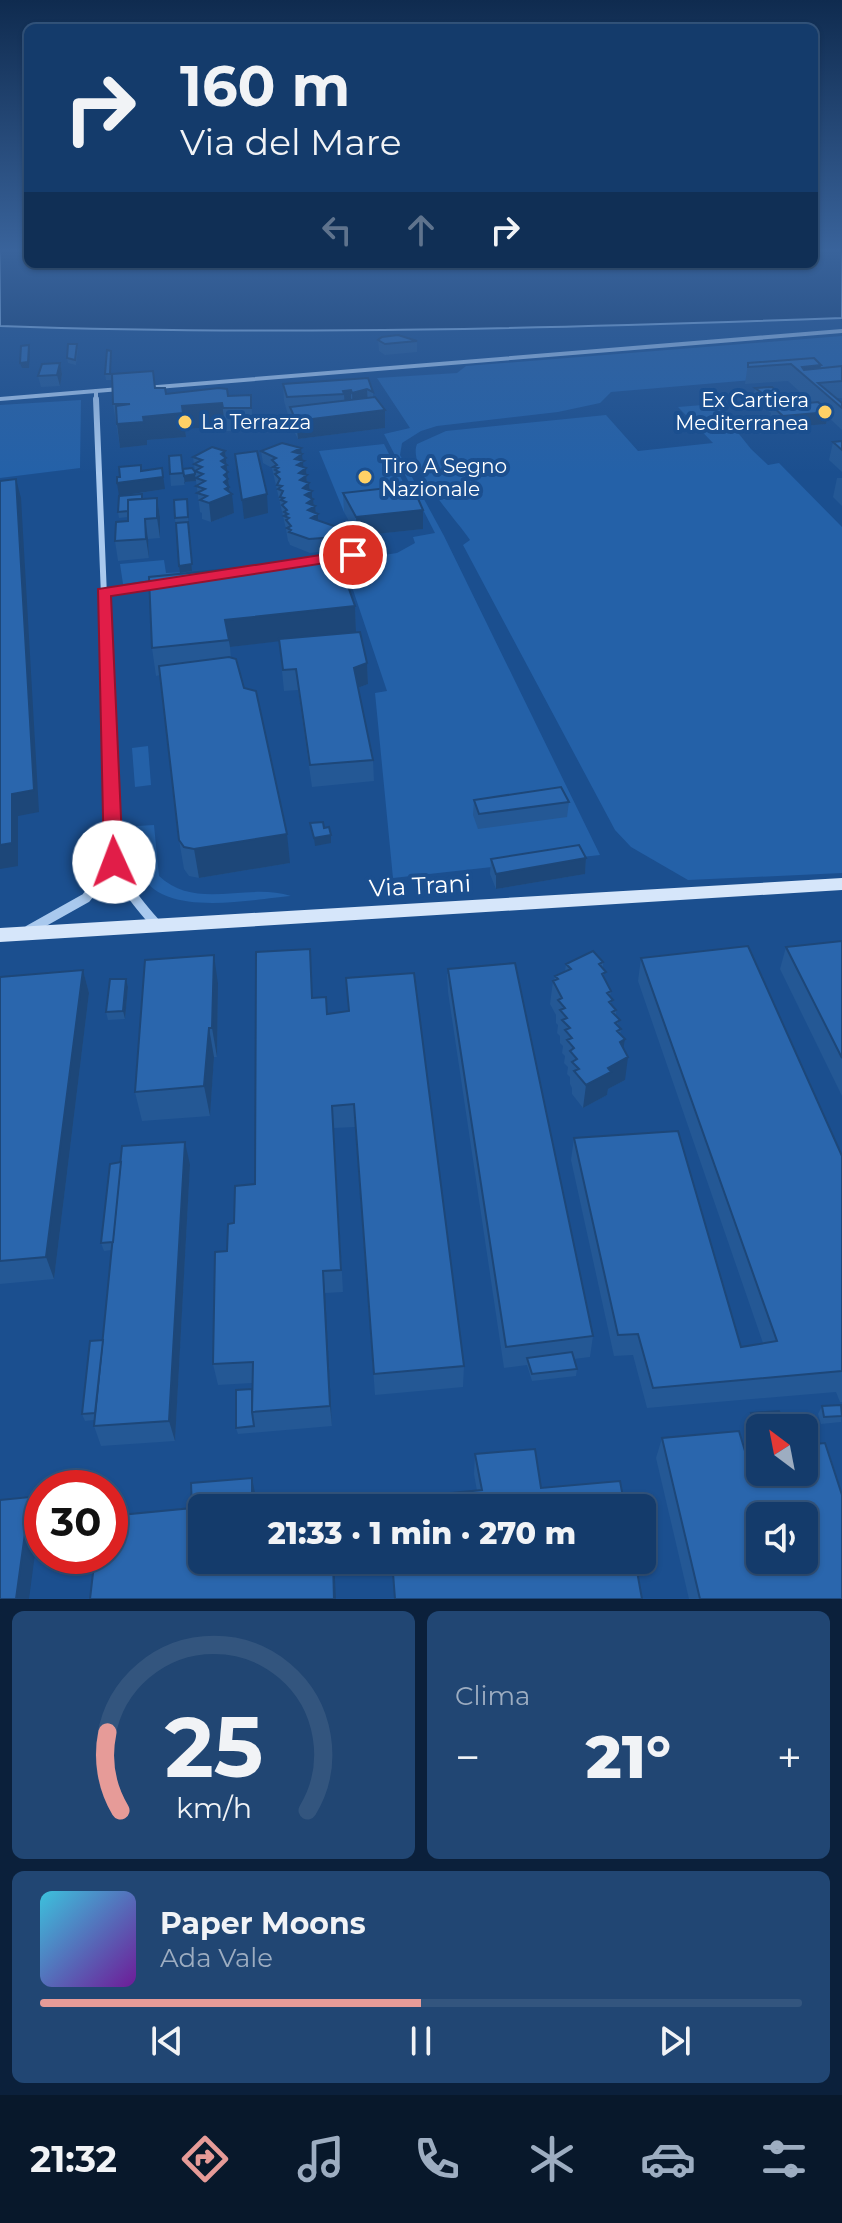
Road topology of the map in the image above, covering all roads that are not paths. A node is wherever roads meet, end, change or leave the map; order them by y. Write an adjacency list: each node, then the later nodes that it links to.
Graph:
1 (842, 331): 2 (street)
2 (96, 391): 3 (street); 5 (street)
3 (0, 397)
4 (167, 584): 5 (street)
5 (103, 593): 6 (street)
6 (114, 862): 8 (street); 10 (street)
7 (842, 884): 8 (main road, Via Trani)
8 (156, 924): 10 (main road, Via Trani)
9 (0, 935): 10 (main road, Via Trani)
10 (19, 935)

